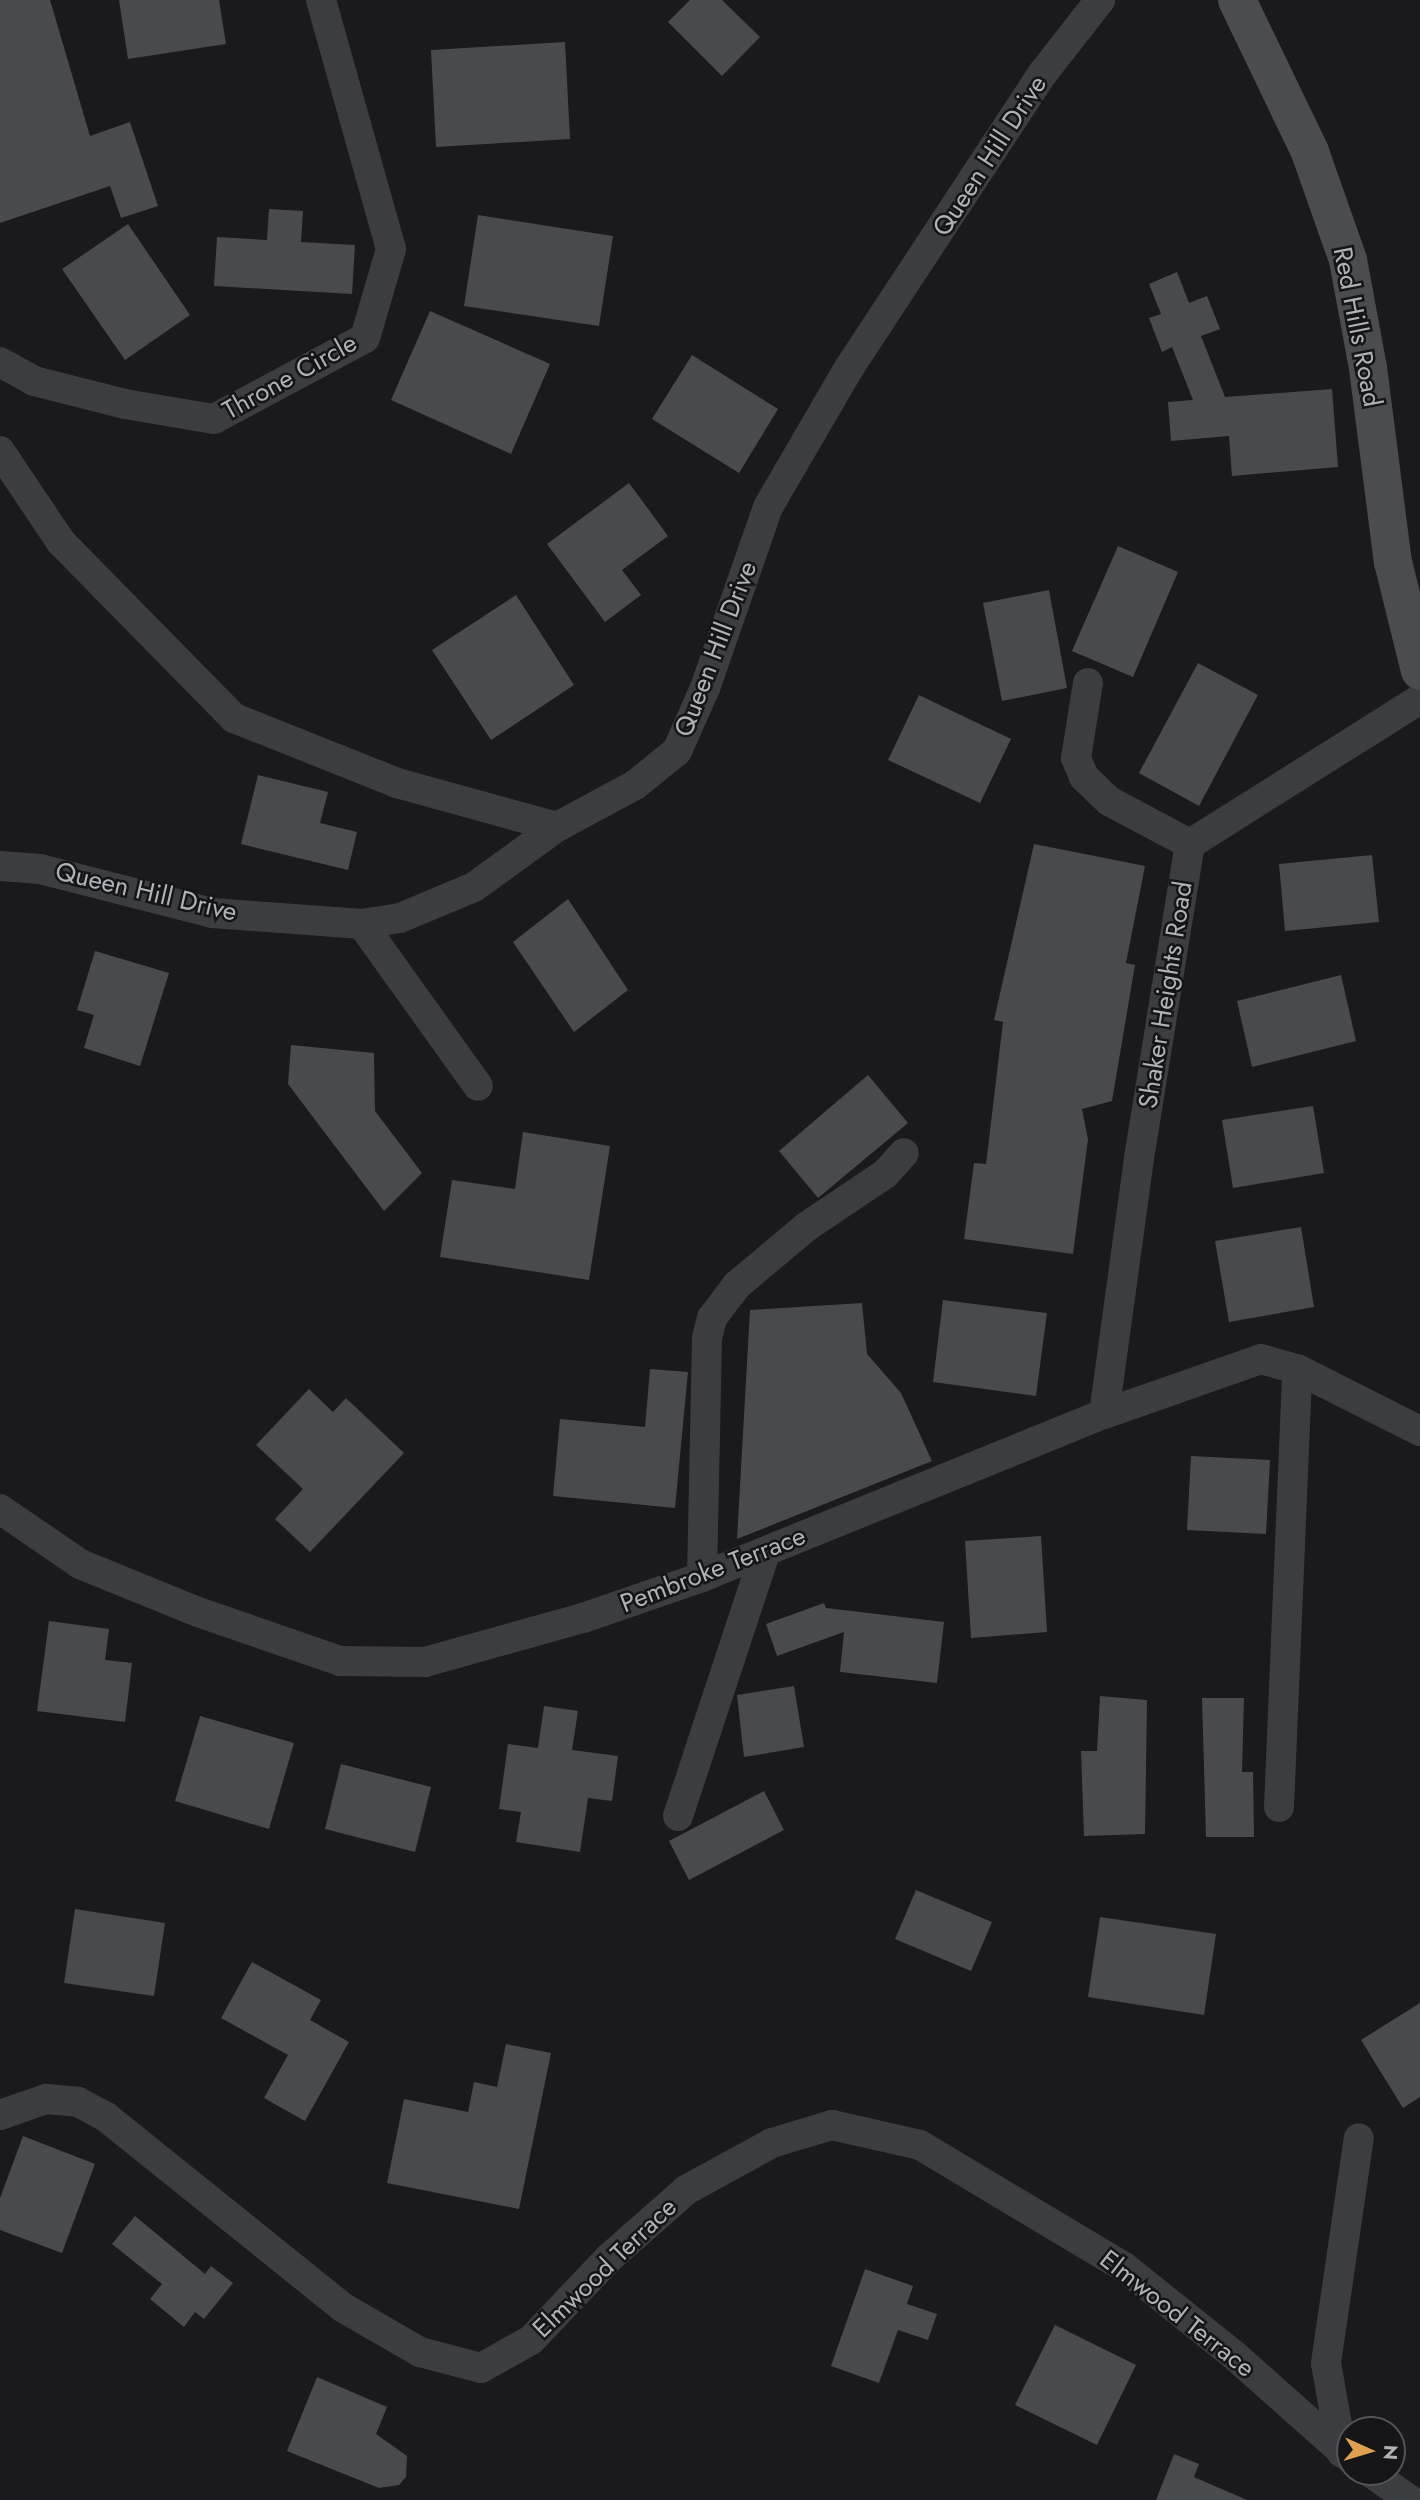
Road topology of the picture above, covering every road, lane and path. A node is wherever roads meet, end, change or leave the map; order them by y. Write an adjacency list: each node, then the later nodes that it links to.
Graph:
1 (321, 0): 4 (street, Throne Circle)
2 (1100, 0): 9 (street, Queen Hill Drive)
3 (1237, 0): 6 (main road, Red Hills Road)
4 (0, 362)
5 (0, 450): 9 (street)
6 (1420, 671)
7 (1088, 683): 10 (street)
8 (1420, 699): 10 (street, Shaker Heights Road)
9 (557, 827): 14 (street, Queen Hill Drive)
10 (1190, 844): 18 (street, Shaker Heights Road)
11 (0, 845): 13 (street)
12 (0, 866): 13 (street, Queen Hill Drive)
13 (40, 869): 14 (street, Queen Hill Drive)
14 (362, 924): 15 (street)
15 (478, 1086)
16 (904, 1153): 22 (street)
17 (1297, 1368): 18 (street, Pembroke Terrace); 19 (street, Pembroke Terrace); 23 (street)
18 (1104, 1414): 21 (street, Pembroke Terrace)
19 (1420, 1431)
20 (0, 1509): 22 (street, Pembroke Terrace)
21 (765, 1553): 22 (street, Pembroke Terrace); 24 (street)
22 (702, 1577)
23 (1279, 1807)
24 (678, 1816)
25 (0, 2115): 28 (street, Elmwood Terrace)
26 (1359, 2138): 27 (street)
27 (1337, 2416)
28 (1336, 2447)
29 (1390, 2486): 30 (street)
30 (1410, 2500)

